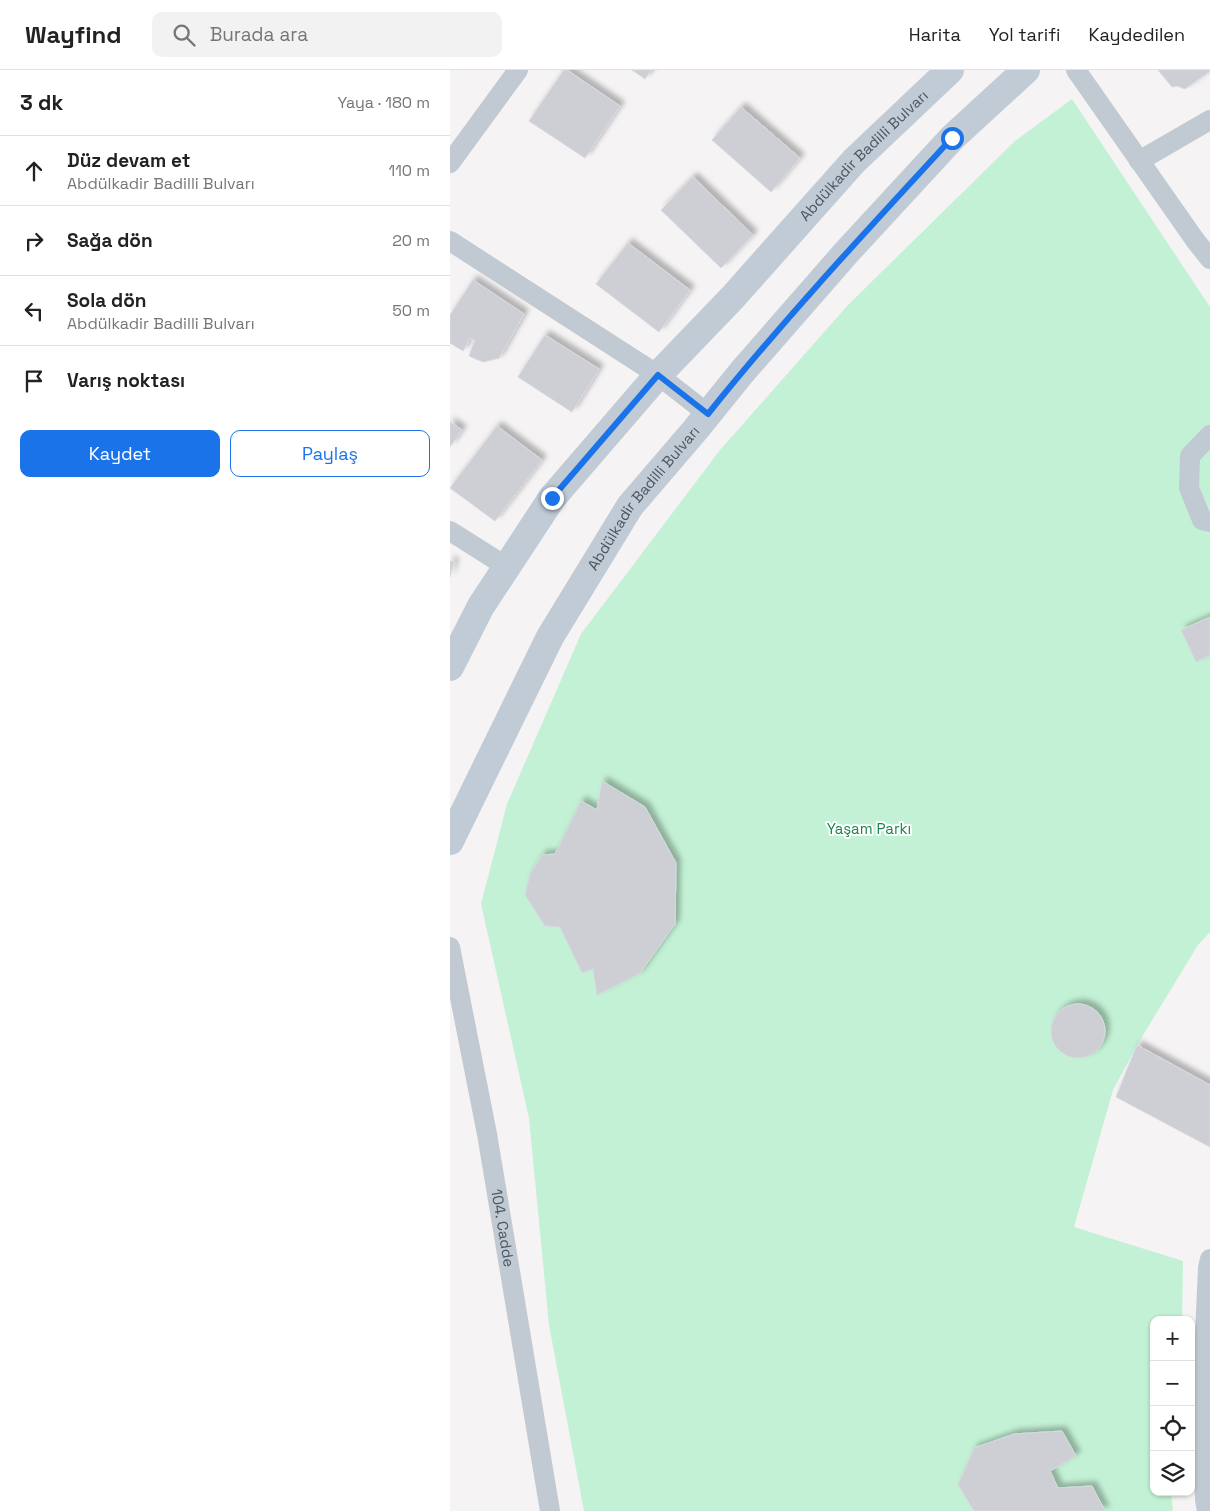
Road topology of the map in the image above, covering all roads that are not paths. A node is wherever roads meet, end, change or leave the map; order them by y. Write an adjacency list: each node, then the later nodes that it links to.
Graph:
1 (518, 70): 7 (street)
2 (950, 70): 10 (main road, Abdülkadir Badilli Bulvarı)
3 (1026, 70): 11 (main road, Abdülkadir Badilli Bulvarı)
4 (1076, 70): 6 (street)
5 (1210, 120): 6 (street)
6 (1139, 160): 9 (street)
7 (450, 164)
8 (450, 241): 10 (street)
9 (1210, 259)
10 (658, 375): 11 (street); 15 (main road, Abdülkadir Badilli Bulvarı)
11 (708, 414): 17 (main road, Abdülkadir Badilli Bulvarı)
12 (1210, 435): 13 (street)
13 (1210, 522)
14 (450, 530): 15 (street)
15 (507, 567): 16 (main road, Abdülkadir Badilli Bulvarı)
16 (450, 666)
17 (450, 841)
18 (450, 947): 21 (street, 104. Cadde)
19 (1210, 1259): 20 (street)
20 (1208, 1503)
21 (550, 1511)

